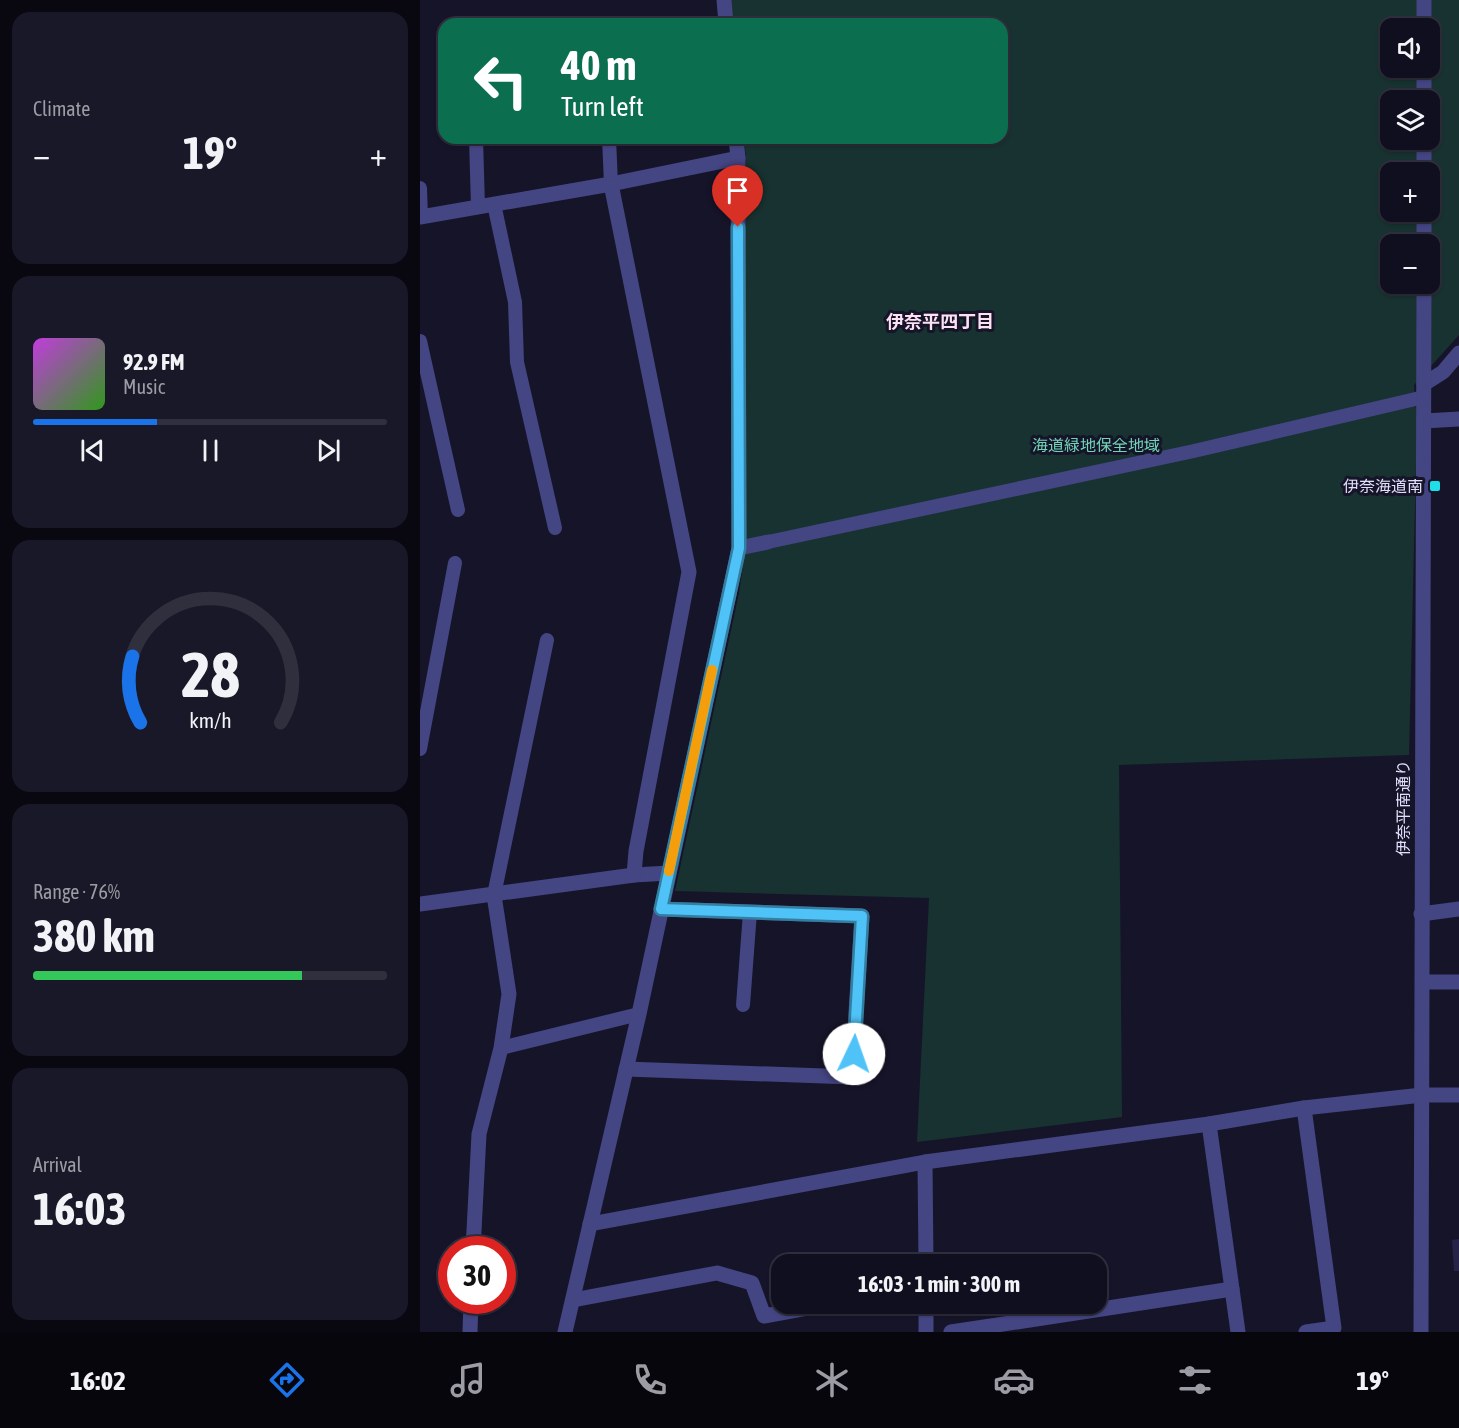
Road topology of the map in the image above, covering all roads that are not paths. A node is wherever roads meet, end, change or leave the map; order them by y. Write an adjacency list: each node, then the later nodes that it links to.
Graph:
1 (724, 0): 3 (street)
2 (1424, 0): 4 (street)
3 (726, 18)
4 (1424, 18)
5 (476, 144): 12 (lane)
6 (609, 144): 9 (lane)
7 (737, 144): 8 (street)
8 (738, 158): 9 (street); 23 (street)
9 (610, 184): 11 (street); 28 (street)
10 (420, 189): 13 (lane)
11 (494, 204): 12 (street); 21 (lane)
12 (478, 207): 13 (street)
13 (421, 217)
14 (1424, 294): 17 (street, 伊奈平南通り)
15 (420, 341): 20 (lane)
16 (1459, 353): 17 (street)
17 (1424, 391): 19 (street, 伊奈平南通り); 22 (lane)
18 (1459, 419): 19 (street)
19 (1424, 421): 34 (street, 伊奈平南通り)
20 (458, 510)
21 (555, 528)
22 (768, 542): 23 (street)
23 (739, 548): 27 (street)
24 (456, 563): 26 (lane)
25 (547, 640): 29 (lane)
26 (420, 749)
27 (669, 873): 28 (street); 31 (street)
28 (634, 875): 29 (street)
29 (494, 895): 30 (street); 39 (street)
30 (420, 904)
31 (661, 909): 33 (street); 38 (street)
32 (1459, 909): 34 (street)
33 (750, 912): 37 (lane); 40 (street)
34 (1421, 914): 35 (street, 伊奈平南通り)
35 (1423, 982): 36 (street); 41 (street, 伊奈平南通り)
36 (1459, 982)
37 (743, 1005)
38 (639, 1014): 39 (lane); 40 (street)
39 (501, 1048): 47 (street)
40 (626, 1069): 46 (street)
41 (1422, 1095): 42 (street); 43 (street); 60 (street, 伊奈平南通り)
42 (1459, 1095)
43 (1304, 1108): 44 (street); 59 (street)
44 (1209, 1124): 45 (street); 49 (street)
45 (925, 1162): 46 (street); 48 (street)
46 (590, 1224): 50 (street)
47 (473, 1236)
48 (926, 1254)
49 (1232, 1289): 57 (street); 58 (street)
50 (573, 1300): 52 (street); 55 (street)
51 (471, 1314): 54 (street)
52 (775, 1314)
53 (926, 1314): 56 (street)
54 (470, 1332)
55 (565, 1332)
56 (926, 1332)
57 (951, 1332)
58 (1238, 1332)
59 (1306, 1332)
60 (1421, 1332)

